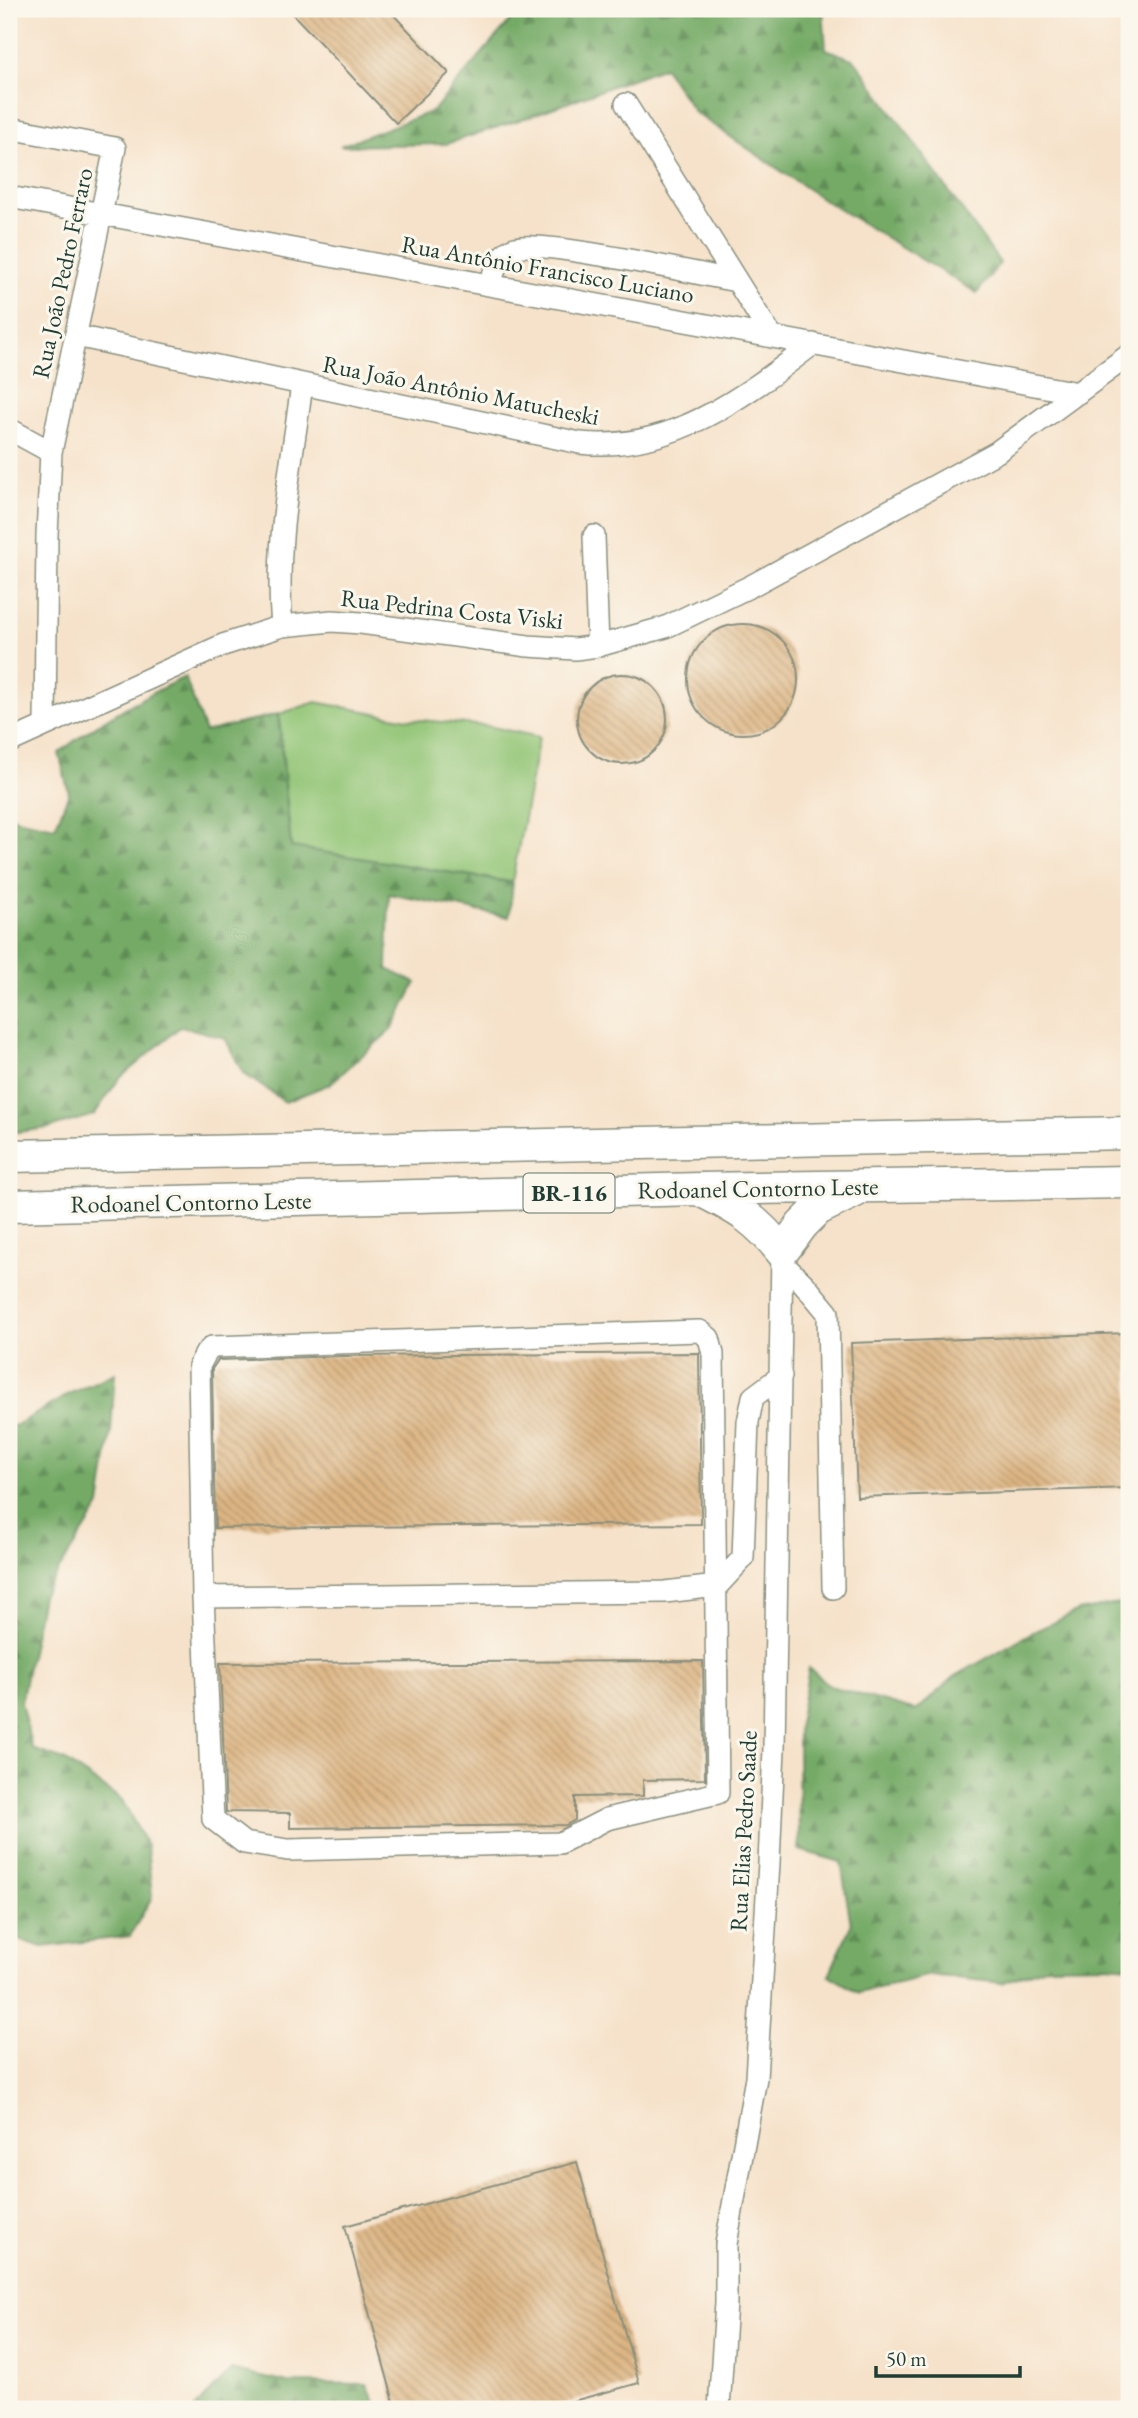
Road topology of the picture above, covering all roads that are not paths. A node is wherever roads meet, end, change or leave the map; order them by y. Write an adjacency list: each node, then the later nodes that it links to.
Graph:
1 (626, 104): 5 (street)
2 (9, 128): 4 (street, Rua João Pedro Ferraro)
3 (9, 197): 4 (street, Rua Antônio Francisco Luciano)
4 (101, 214): 6 (street, Rua Antônio Francisco Luciano); 7 (street, Rua João Pedro Ferraro)
5 (737, 281): 6 (street); 8 (street)
6 (491, 285): 8 (street, Rua Antônio Francisco Luciano)
7 (76, 336): 11 (street, Rua João Antônio Matucheski); 14 (street, Rua João Pedro Ferraro)
8 (772, 337): 9 (street, Rua Antônio Francisco Luciano)
9 (813, 344): 11 (street, Rua João Antônio Matucheski); 12 (street, Rua Antônio Francisco Luciano)
10 (1129, 355): 12 (street, Rua Pedrina Costa Viski)
11 (302, 384): 16 (street)
12 (1079, 393): 17 (street, Rua Pedrina Costa Viski)
13 (9, 429): 14 (street)
14 (51, 452): 18 (street, Rua João Pedro Ferraro)
15 (594, 536): 17 (street)
16 (282, 626): 17 (street, Rua Pedrina Costa Viski); 18 (street, Rua Pedrina Costa Viski)
17 (598, 646)
18 (45, 724): 19 (street, Rua Pedrina Costa Viski)
19 (9, 742)
20 (1129, 1133): 21 (highway, Rodoanel Contorno Leste / BR-116)
21 (9, 1156)
22 (1129, 1182): 23 (highway, Rodoanel Contorno Leste / BR-116)
23 (864, 1186): 24 (highway, Rodoanel Contorno Leste / BR-116); 26 (highway)
24 (700, 1189): 25 (highway, Rodoanel Contorno Leste / BR-116); 26 (highway)
25 (9, 1206)
26 (783, 1258): 27 (street, Rua Elias Pedro Saade); 29 (street)
27 (781, 1376): 28 (street); 31 (street, Rua Elias Pedro Saade)
28 (717, 1586): 30 (street); 30 (street); 30 (street)
29 (833, 1588)
30 (203, 1597)
31 (719, 2409)

